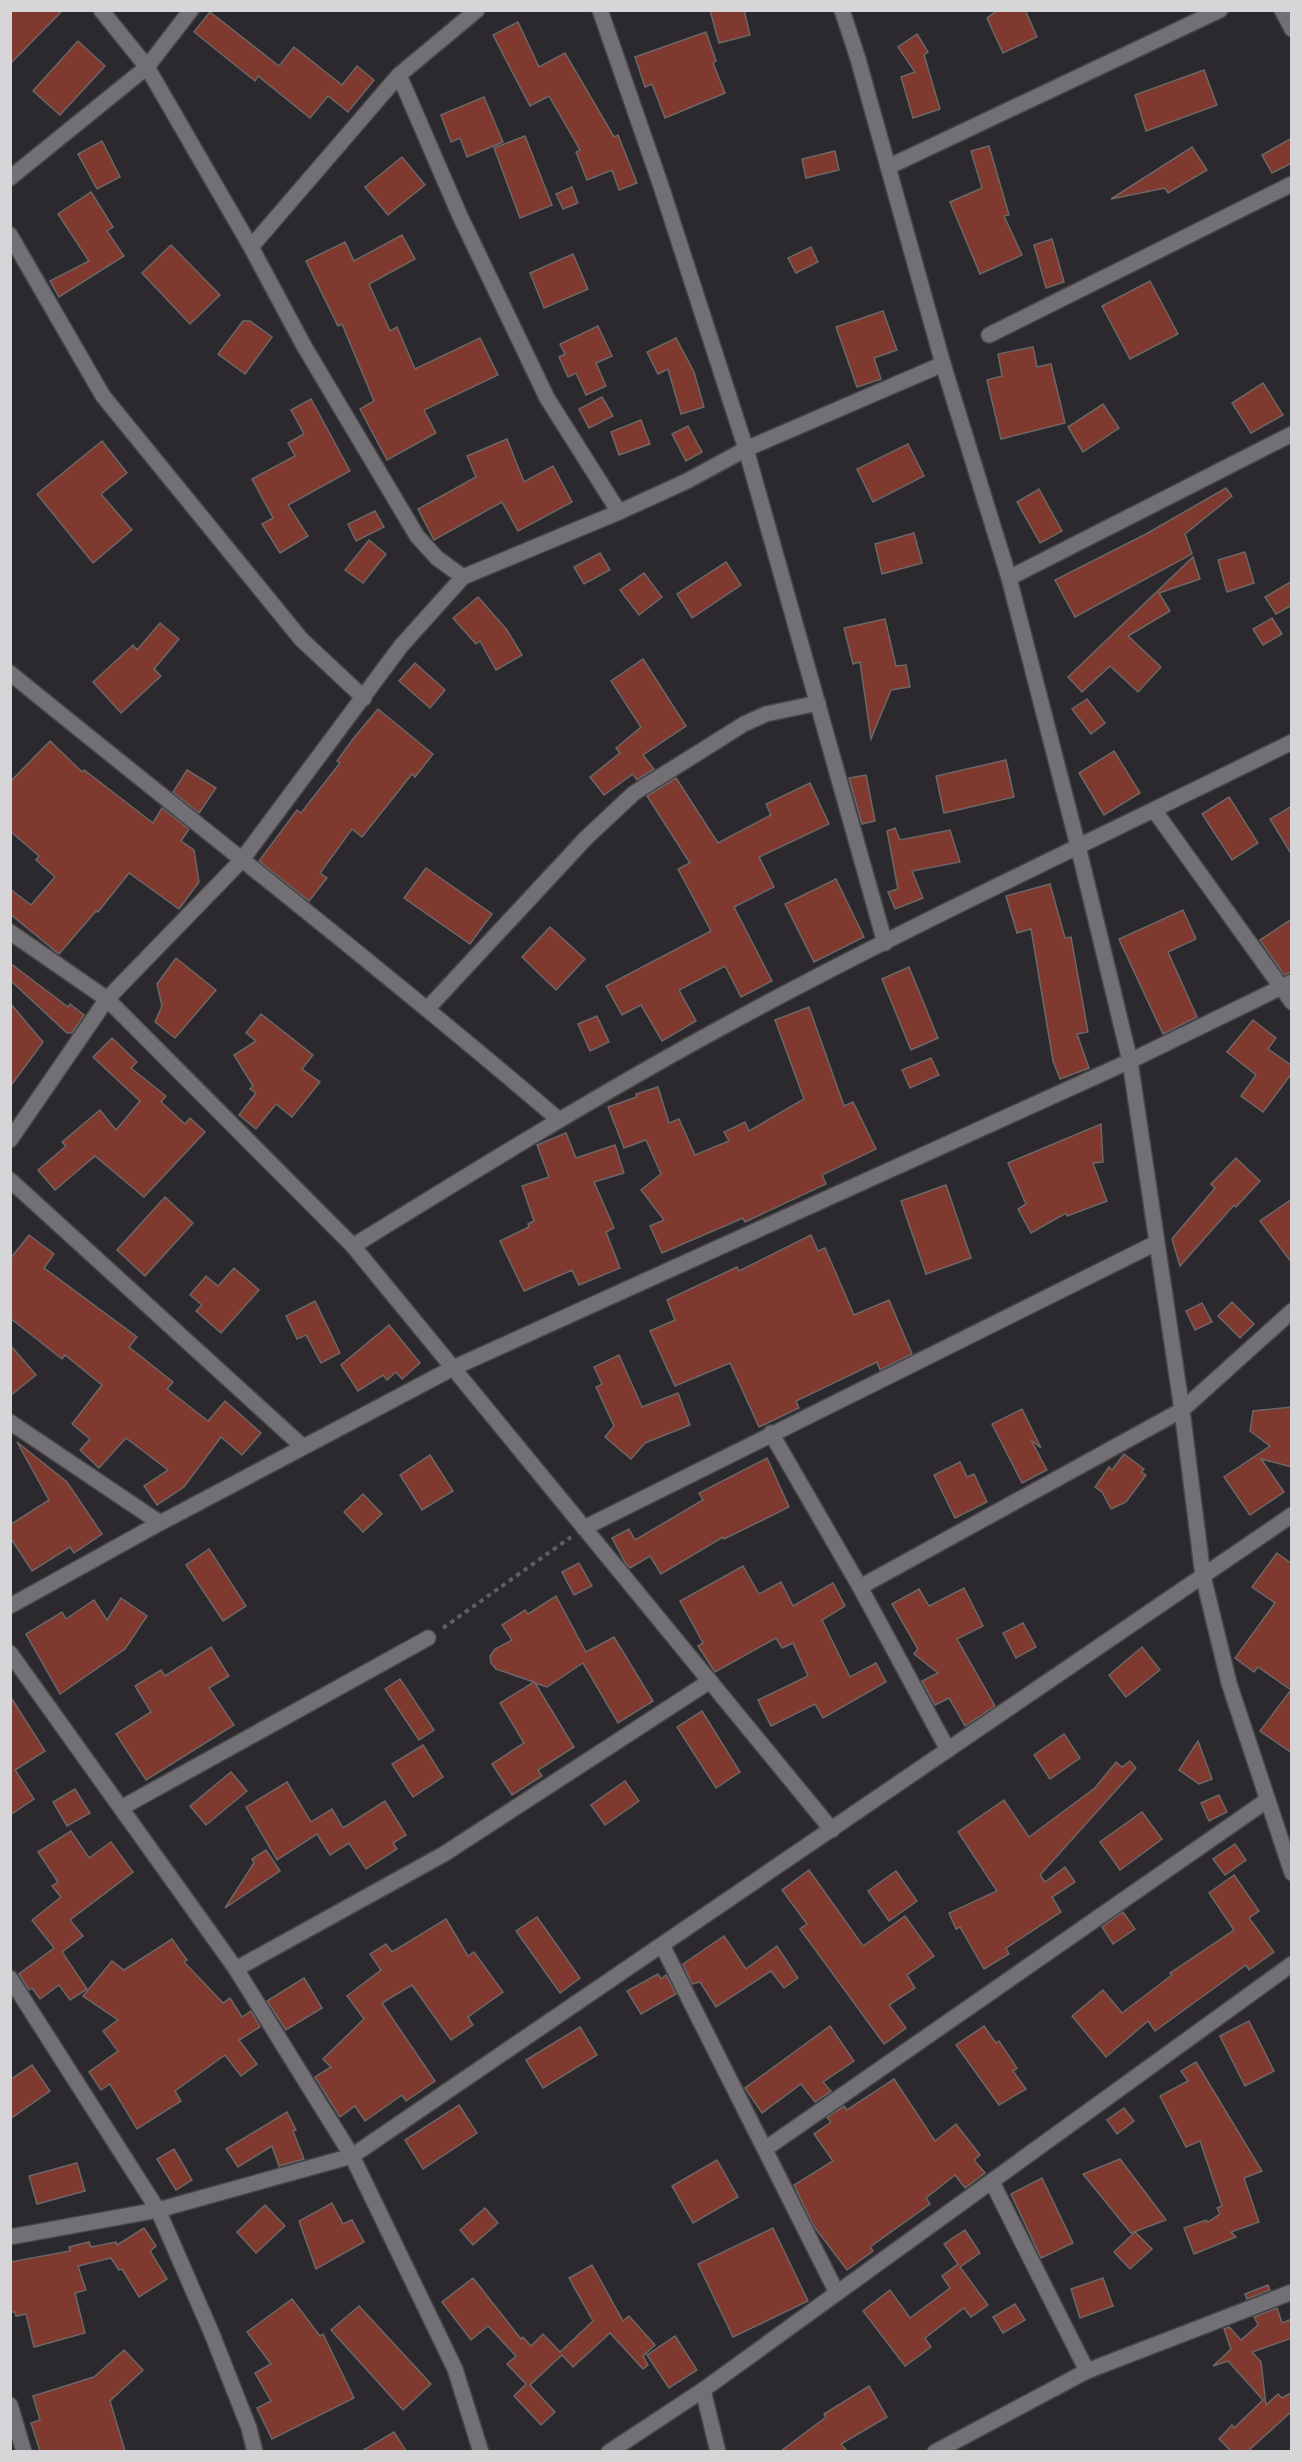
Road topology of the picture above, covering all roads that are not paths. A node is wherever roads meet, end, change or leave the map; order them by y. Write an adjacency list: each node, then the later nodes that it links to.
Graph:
1 (101, 10): 9 (street)
2 (192, 10): 9 (street)
3 (477, 10): 10 (street)
4 (600, 10): 19 (street)
5 (842, 10): 11 (street)
6 (1220, 10): 11 (street)
7 (1282, 10): 8 (street)
8 (1292, 29)
9 (147, 67): 12 (street); 15 (street)
10 (399, 75): 15 (street); 20 (street)
11 (888, 167): 17 (street)
12 (10, 178)
13 (1292, 184): 16 (street)
14 (10, 235): 24 (street)
15 (251, 247): 21 (street)
16 (990, 335)
17 (943, 364): 19 (street); 22 (street)
18 (1292, 434): 22 (street)
19 (746, 448): 20 (street); 25 (street)
20 (619, 512): 21 (street)
21 (463, 577): 24 (street)
22 (1009, 578): 28 (street)
23 (10, 673): 29 (street)
24 (364, 698): 29 (street)
25 (818, 703): 31 (street); 35 (street)
26 (1292, 742): 27 (street)
27 (1154, 810): 28 (street); 32 (street)
28 (1078, 846): 31 (street); 36 (street)
29 (240, 861): 33 (street); 35 (street)
30 (10, 932): 33 (street)
31 (885, 943): 37 (street)
32 (1286, 985): 34 (street); 36 (street)
33 (107, 999): 38 (street); 41 (street)
34 (1292, 1002)
35 (428, 1008): 37 (street)
36 (1130, 1061): 40 (street); 43 (street)
37 (558, 1119): 41 (street)
38 (10, 1140)
39 (10, 1180): 47 (street)
40 (1156, 1243): 44 (street); 46 (street)
41 (353, 1246): 43 (street)
42 (1292, 1311): 44 (street)
43 (453, 1368): 47 (street); 50 (street)
44 (1182, 1410): 51 (street); 52 (street)
45 (12, 1426): 49 (street)
46 (771, 1433): 50 (street); 52 (street)
47 (303, 1446): 49 (street)
48 (1292, 1515): 51 (street)
49 (160, 1523): 53 (street)
50 (584, 1528): 56 (street)
51 (1203, 1576): 57 (street); 58 (street)
52 (860, 1587): 57 (street)
53 (10, 1606)
54 (429, 1638): 59 (street)
55 (10, 1653): 59 (street)
56 (710, 1681): 60 (street); 64 (street)
57 (948, 1750): 60 (street)
58 (1266, 1800): 61 (street); 66 (street)
59 (121, 1808): 64 (street)
60 (832, 1830): 62 (street)
61 (1292, 1873)
62 (662, 1945): 66 (street); 67 (street)
63 (1292, 1964): 68 (street)
64 (236, 1969): 67 (street)
65 (10, 1978): 69 (street)
66 (765, 2149): 71 (street)
67 (352, 2156): 69 (street); 78 (street)
68 (992, 2182): 71 (street); 73 (street)
69 (158, 2210): 70 (street); 77 (street)
70 (10, 2237)
71 (836, 2291): 74 (street)
72 (1292, 2292): 73 (street)
73 (1087, 2371): 81 (street)
74 (703, 2390): 79 (street); 80 (street)
75 (10, 2405): 76 (street)
76 (24, 2451)
77 (255, 2451)
78 (481, 2451)
79 (609, 2451)
80 (718, 2451)
81 (935, 2451)

